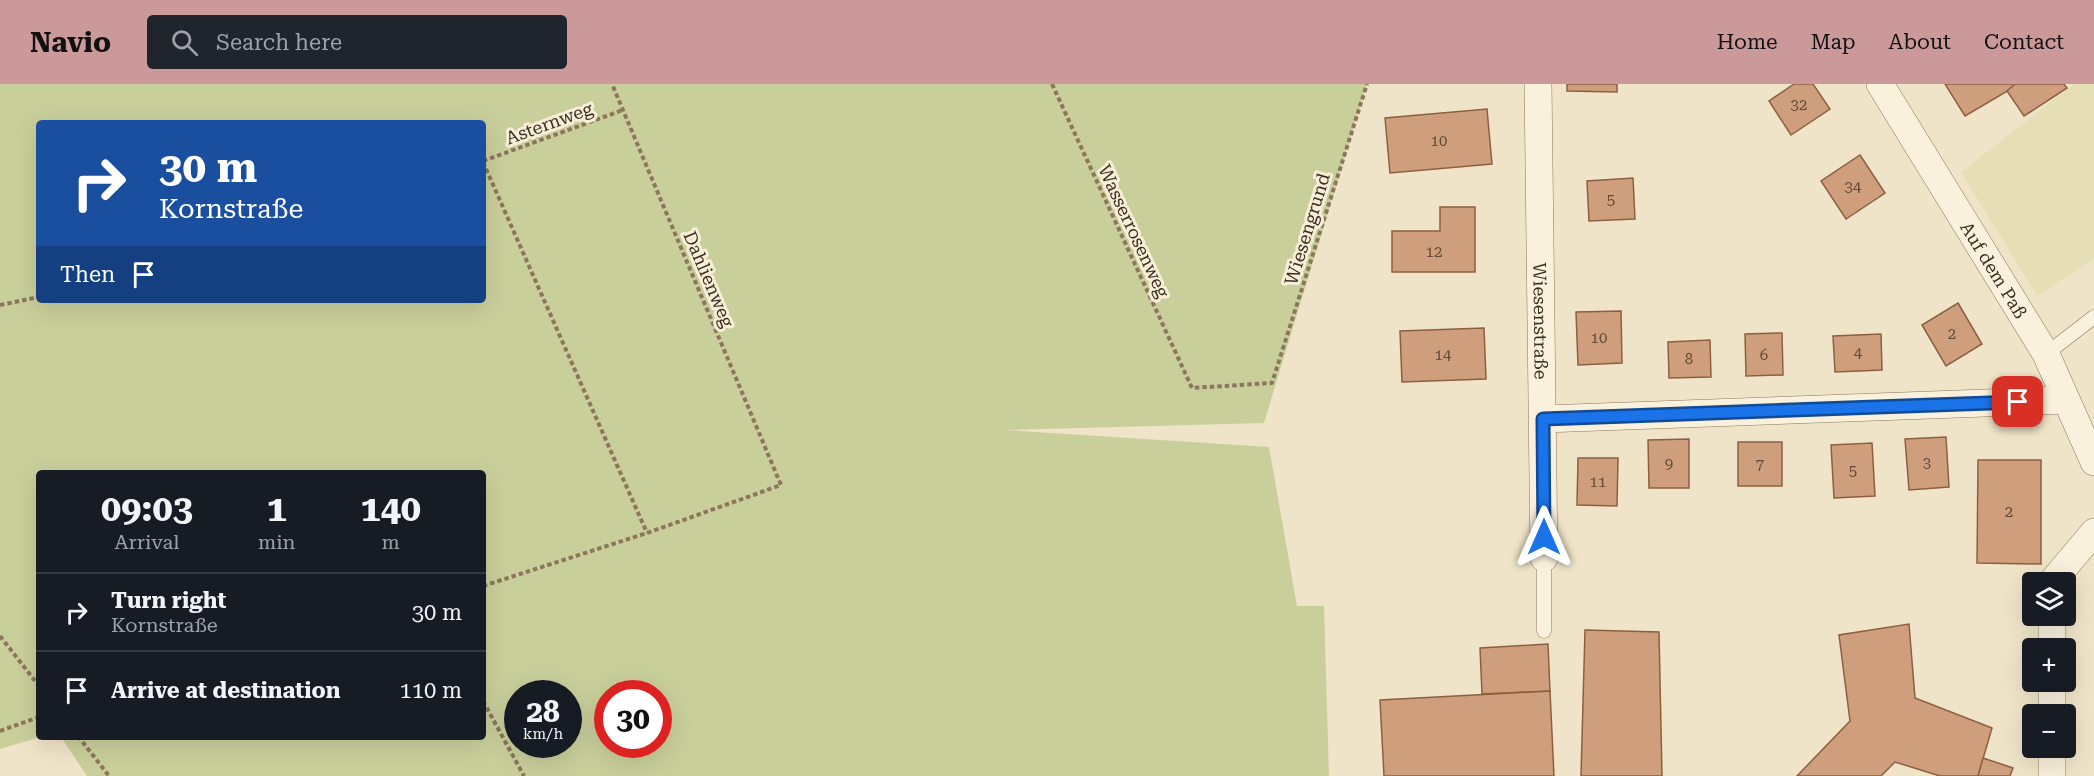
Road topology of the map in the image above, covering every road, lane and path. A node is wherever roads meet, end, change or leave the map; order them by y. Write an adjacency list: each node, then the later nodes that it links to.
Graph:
1 (612, 84): 6 (path, Dahlienweg)
2 (1052, 84): 13 (path, Wasserrosenweg)
3 (1366, 84): 13 (path, Wiesengrund)
4 (1538, 84): 15 (street, Wiesenstraße)
5 (1880, 84): 12 (street, Auf dem Paß)
6 (623, 110): 7 (path, Asternweg); 18 (path, Dahlienweg)
7 (486, 160)
8 (486, 168): 18 (path)
9 (36, 298): 10 (path)
10 (0, 306)
11 (2094, 317): 12 (lane)
12 (2046, 354): 14 (street, Auf dem Paß)
13 (1272, 383)
14 (2066, 400): 15 (street); 16 (street, Auf dem Paß)
15 (1543, 419): 19 (street, Wiesenstraße)
16 (2094, 462)
17 (2094, 532): 20 (street)
18 (647, 533): 21 (path)
19 (1544, 558): 22 (lane)
20 (2060, 572)
21 (486, 585)
22 (1544, 631)
23 (0, 636): 24 (path)
24 (36, 682)
25 (486, 706): 31 (path)
26 (36, 718): 27 (path)
27 (0, 731)
28 (81, 740): 30 (path)
29 (2052, 758): 32 (street)
30 (109, 776)
31 (524, 776)
32 (2052, 776)

